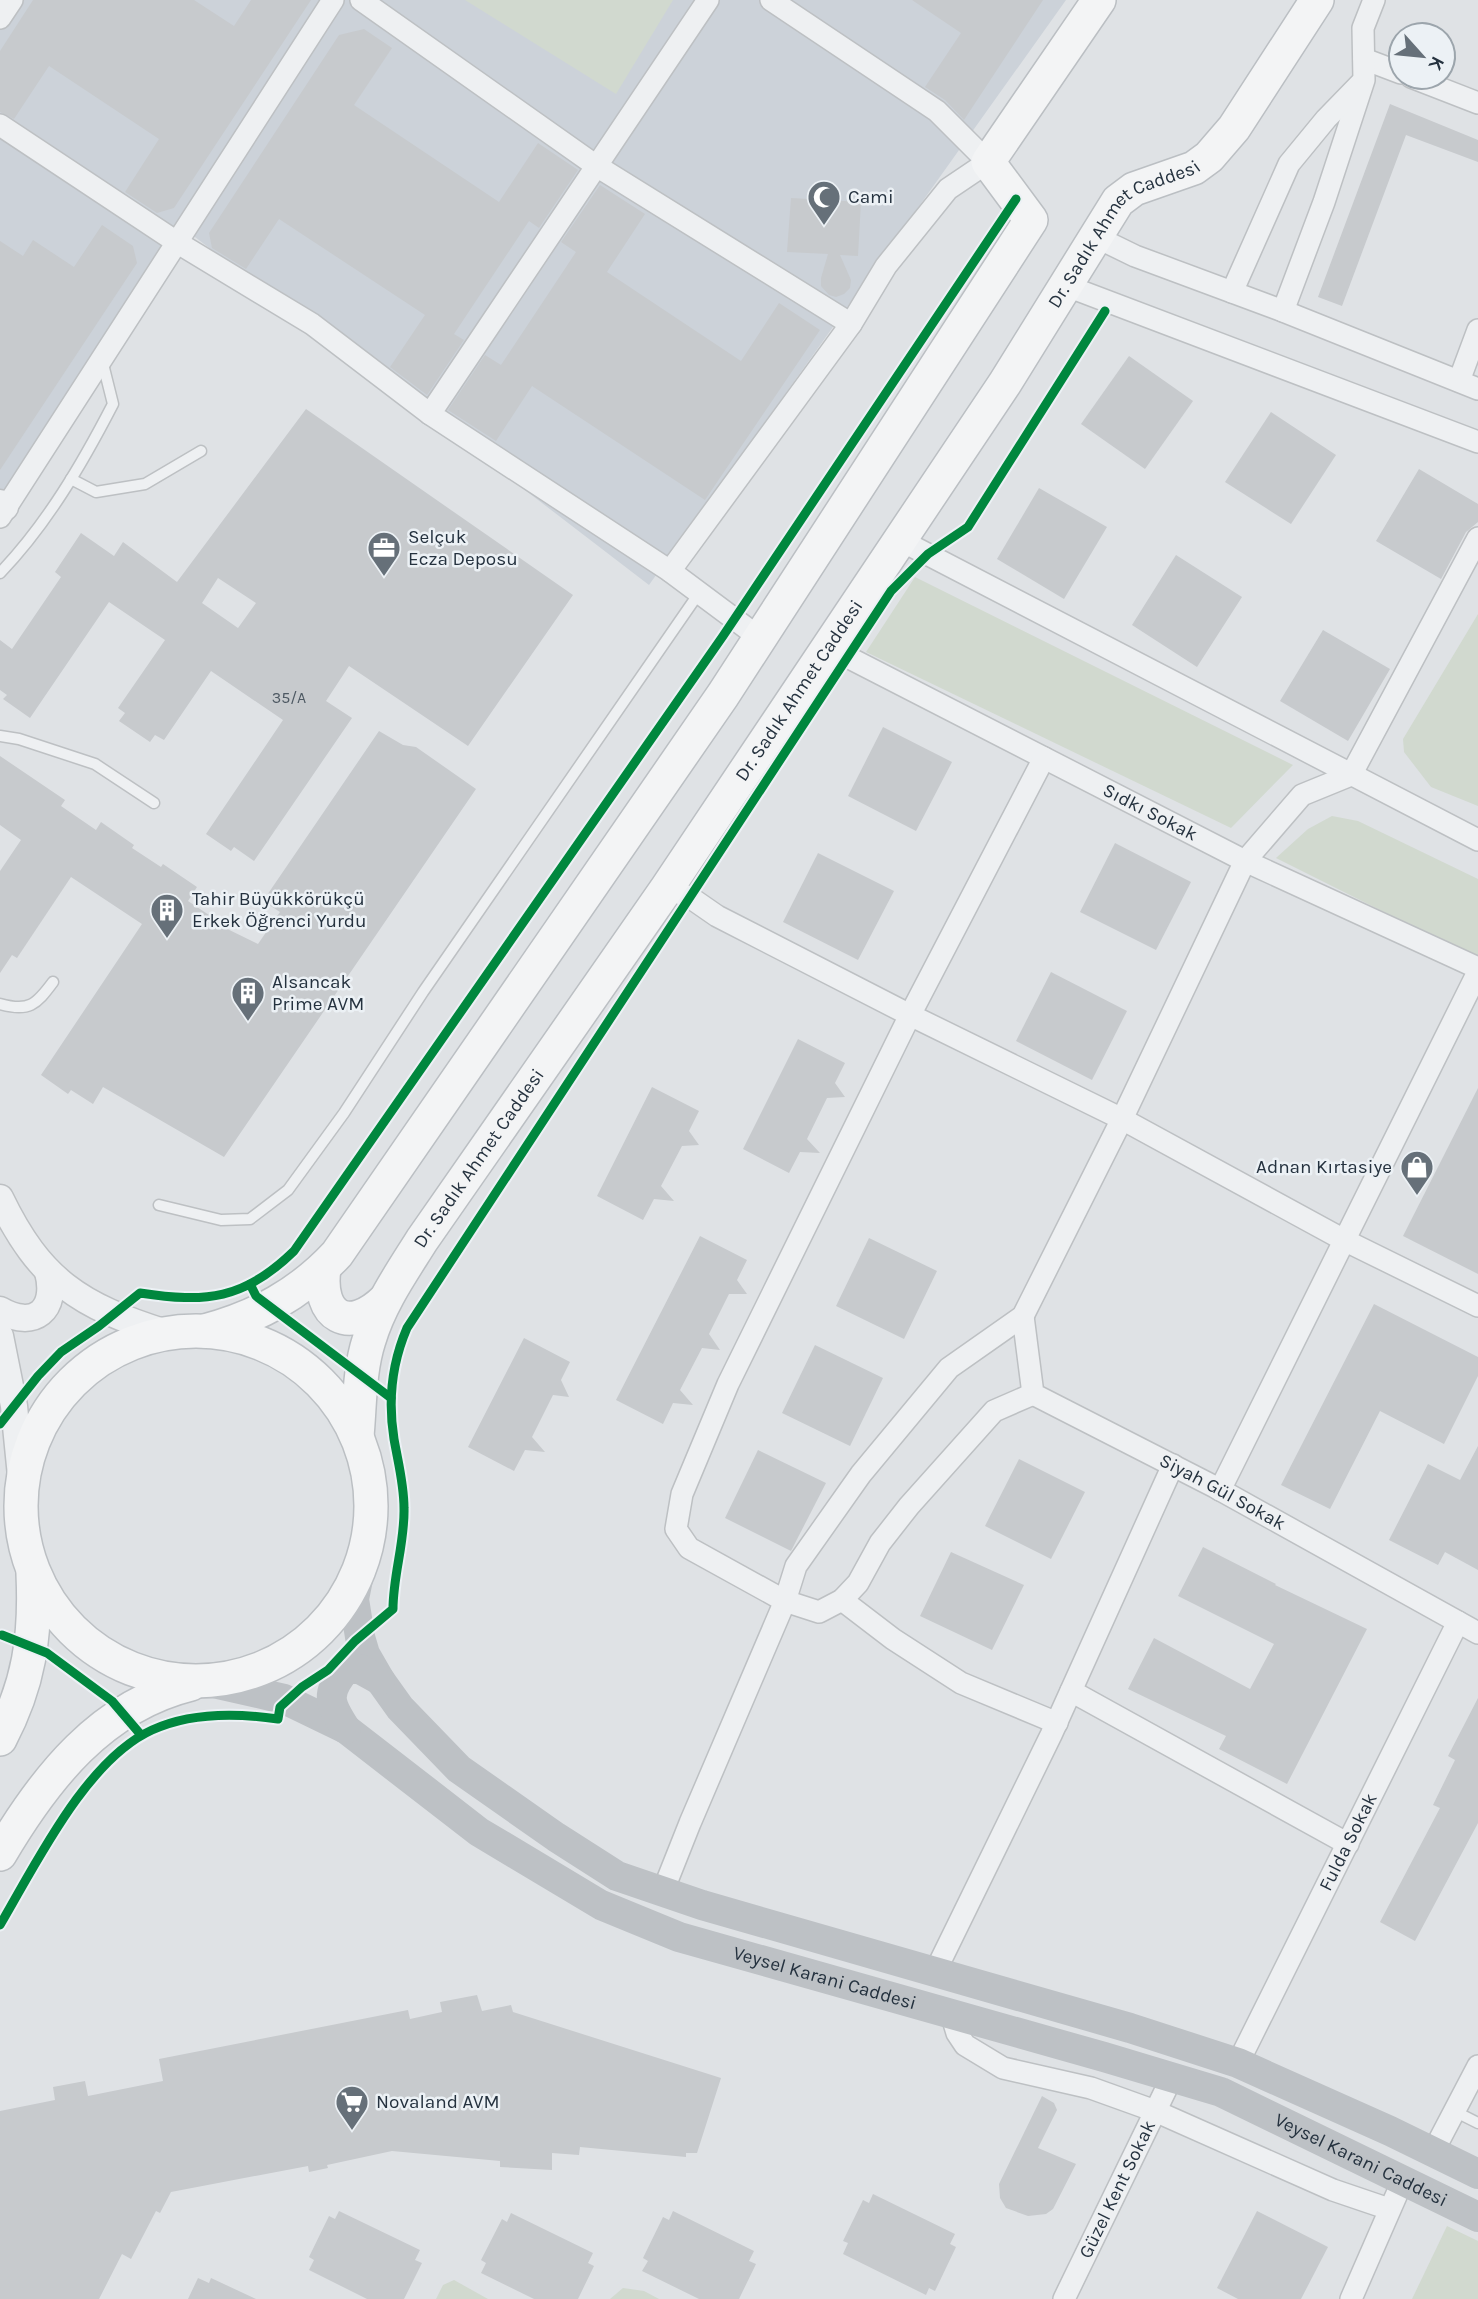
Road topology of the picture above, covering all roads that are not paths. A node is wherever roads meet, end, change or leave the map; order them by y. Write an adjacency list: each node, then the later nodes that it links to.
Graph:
1 (12, 0): 9 (street)
2 (333, 0): 18 (street)
3 (360, 0): 16 (street)
4 (708, 0): 16 (street)
5 (771, 0): 15 (street)
6 (1099, 0): 15 (main road)
7 (1317, 0): 17 (main road, Dr. Sadık Ahmet Caddesi)
8 (1374, 0): 10 (street)
9 (0, 18)
10 (1364, 70): 11 (street); 20 (street); 21 (street)
11 (1387, 72)
12 (1447, 91): 13 (street)
13 (1478, 103)
14 (0, 125): 18 (street)
15 (988, 162): 22 (street); 36 (main road)
16 (595, 165): 22 (street); 26 (street)
17 (1096, 237): 19 (main road, Dr. Sadık Ahmet Caddesi); 20 (street)
18 (178, 243): 24 (street); 26 (street)
19 (1067, 286): 27 (street); 32 (main road, Dr. Sadık Ahmet Caddesi)
20 (1232, 292): 21 (street)
21 (1283, 311): 25 (street)
22 (851, 324): 33 (street)
23 (1478, 330): 25 (street)
24 (102, 359): 29 (lane); 30 (street)
25 (1469, 385)
26 (430, 414): 33 (street)
27 (1478, 442)
28 (201, 451): 29 (lane)
29 (71, 479): 34 (lane)
30 (2, 509)
31 (1478, 538): 40 (street)
32 (900, 540): 37 (main road, Dr. Sadık Ahmet Caddesi); 40 (street)
33 (670, 571): 35 (street)
34 (0, 573)
35 (699, 593): 36 (street); 51 (lane)
36 (760, 638): 53 (main road)
37 (828, 647): 39 (street, Sıdkı Sokak); 44 (main road, Dr. Sadık Ahmet Caddesi)
38 (0, 736): 41 (lane)
39 (1044, 758): 43 (street, Sıdkı Sokak); 48 (street)
40 (1351, 775): 42 (street); 43 (street)
41 (154, 803)
42 (1478, 840)
43 (1245, 861): 45 (street, Sıdkı Sokak); 49 (street)
44 (667, 888): 48 (street); 55 (main road, Dr. Sadık Ahmet Caddesi)
45 (1478, 970): 52 (street)
46 (53, 982): 47 (lane)
47 (0, 1004)
48 (911, 1015): 49 (street); 70 (street)
49 (1122, 1119): 52 (street); 58 (street)
50 (0, 1198): 54 (street)
51 (159, 1205)
52 (1344, 1240): 56 (street); 66 (street)
53 (324, 1268): 55 (main road); 59 (main road)
54 (48, 1272): 57 (street); 60 (street)
55 (385, 1300): 63 (main road, Dr. Sadık Ahmet Caddesi)
56 (1478, 1306)
57 (0, 1310)
58 (1023, 1316): 62 (street); 70 (street)
59 (205, 1331): 60 (main road); 63 (main road)
60 (166, 1333): 65 (main road)
61 (0, 1335): 65 (street)
62 (1033, 1394): 64 (street, Siyah Gül Sokak); 69 (street)
63 (357, 1436): 67 (main road)
64 (1173, 1465): 66 (street, Siyah Gül Sokak); 75 (street)
65 (22, 1486): 68 (main road)
66 (1220, 1490): 71 (street, Siyah Gül Sokak)
67 (361, 1564): 73 (main road, Veysel Karani Caddesi); 74 (main road)
68 (33, 1569): 74 (main road); 78 (main road)
69 (842, 1600): 70 (street); 76 (street)
70 (785, 1601): 81 (street)
71 (1458, 1622): 72 (street, Siyah Gül Sokak); 79 (street, Fulda Sokak)
72 (1478, 1633)
73 (380, 1680): 77 (main road); 81 (main road, Veysel Karani Caddesi)
74 (205, 1681): 77 (main road, Veysel Karani Caddesi); 80 (main road)
75 (1071, 1691): 76 (street); 79 (street)
76 (1056, 1723): 82 (street)
77 (346, 1729): 83 (main road, Veysel Karani Caddesi)
78 (0, 1739)
79 (1348, 1844): 84 (street, Fulda Sokak)
80 (0, 1854)
81 (663, 1891): 82 (main road, Veysel Karani Caddesi)
82 (935, 1972): 84 (main road, Veysel Karani Caddesi)
83 (951, 2013): 86 (main road, Veysel Karani Caddesi); 87 (street)
84 (1238, 2063): 90 (main road, Veysel Karani Caddesi)
85 (1478, 2066): 88 (street)
86 (1172, 2077): 87 (street, Güzel Kent Sokak); 92 (main road, Veysel Karani Caddesi)
87 (1155, 2111): 93 (street); 95 (street, Güzel Kent Sokak)
88 (1454, 2111): 89 (lane); 90 (street)
89 (1478, 2123)
90 (1433, 2152): 91 (main road, Veysel Karani Caddesi)
91 (1478, 2174)
92 (1403, 2180): 93 (street); 94 (main road, Veysel Karani Caddesi)
93 (1389, 2209): 96 (street)
94 (1478, 2217)
95 (1064, 2299)
96 (1351, 2299)

